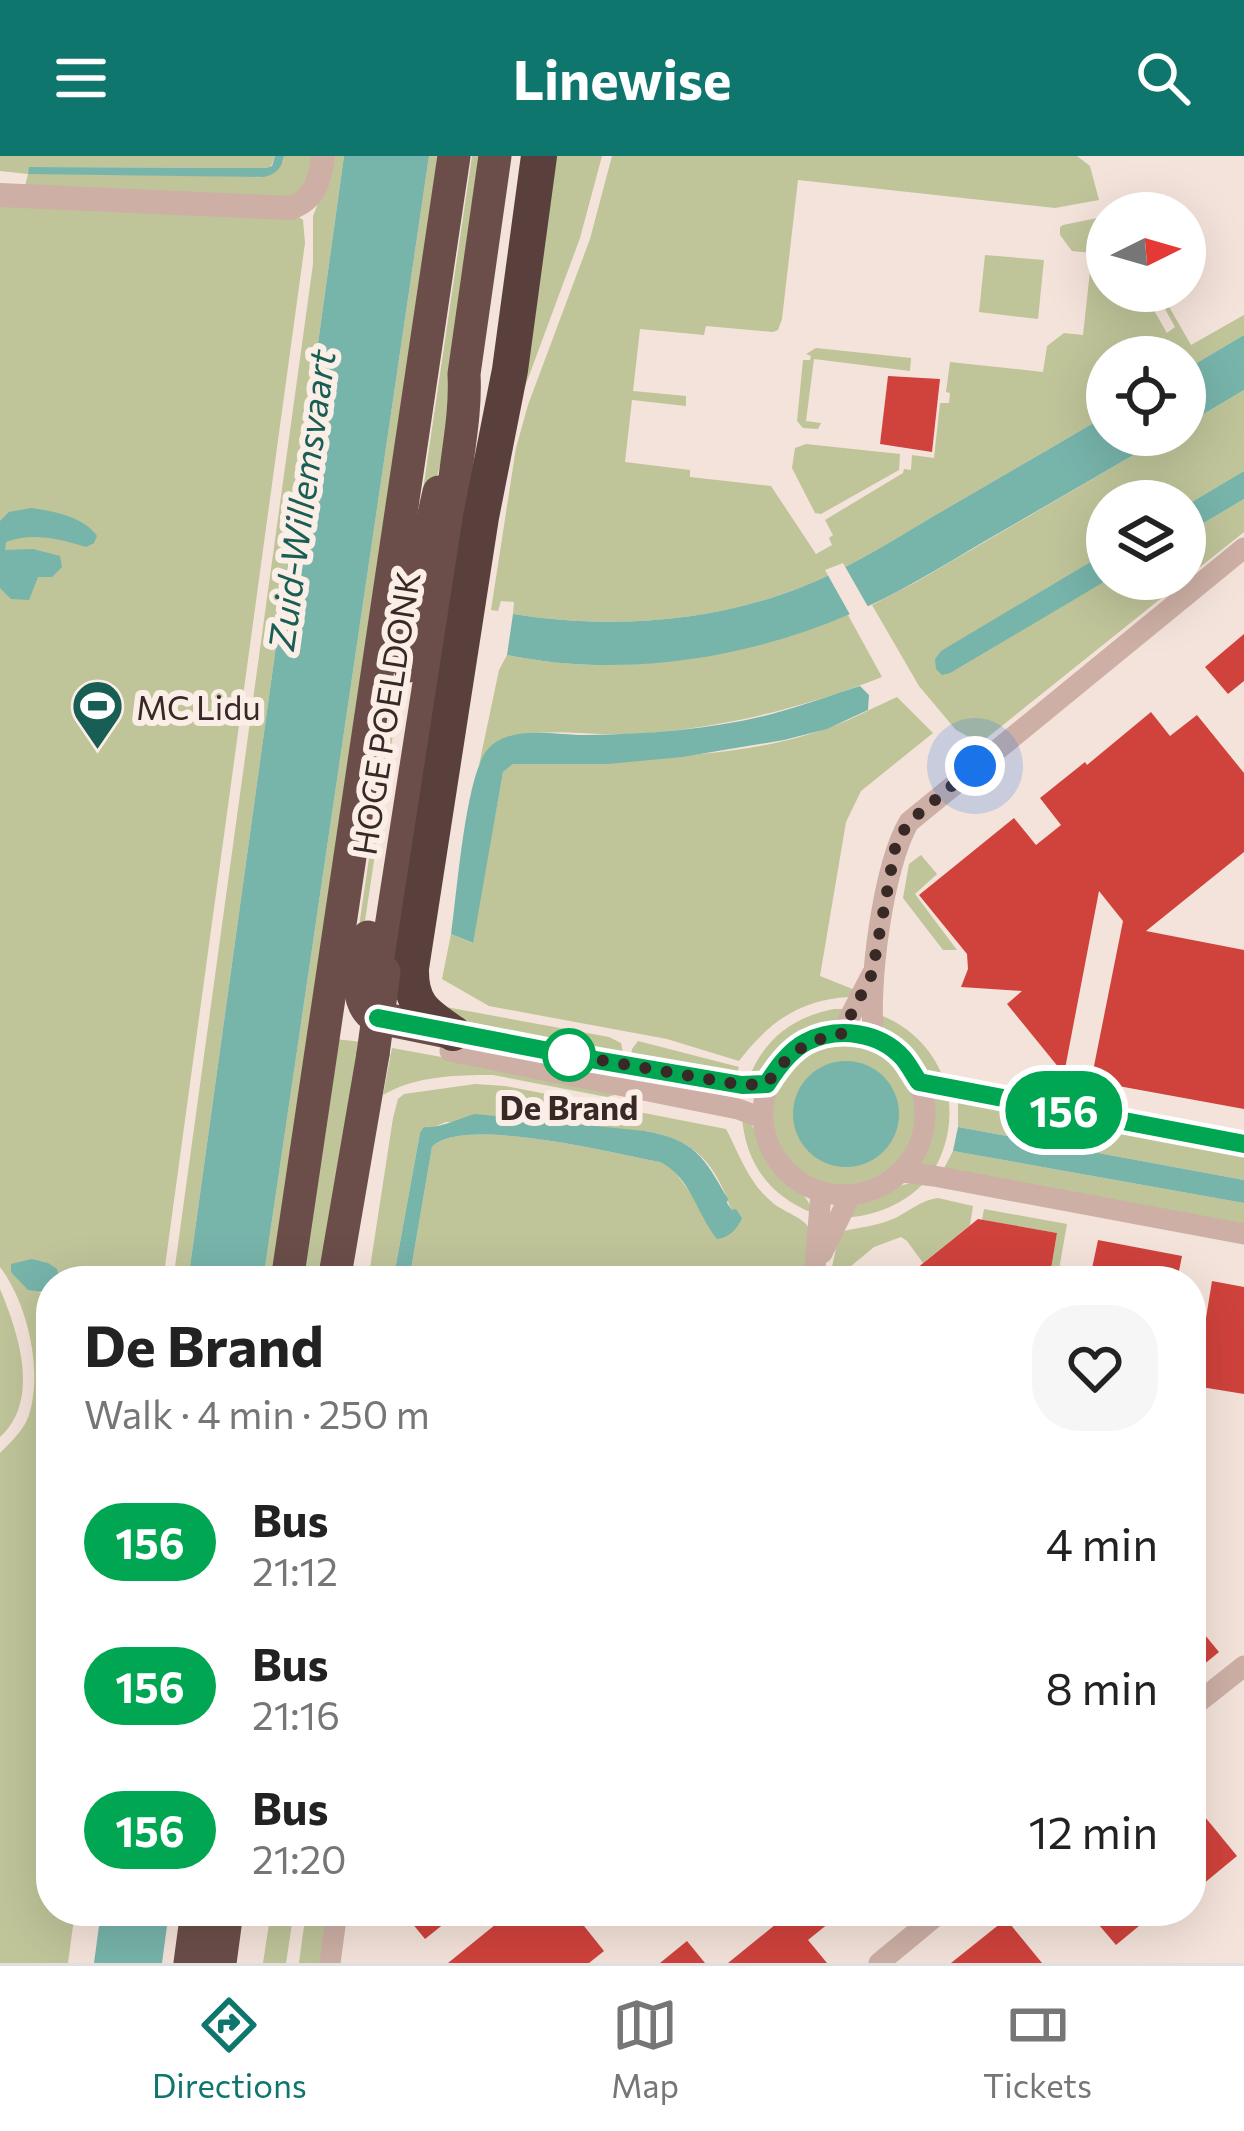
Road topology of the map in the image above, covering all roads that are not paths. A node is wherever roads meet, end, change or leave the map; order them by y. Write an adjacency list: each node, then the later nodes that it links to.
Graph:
1 (323, 156): 6 (street)
2 (454, 156): 10 (highway, HOGE POELDONK)
3 (496, 156): 7 (highway, HOGE POELDONK)
4 (517, 156): 8 (highway)
5 (539, 156): 14 (highway)
6 (0, 195)
7 (464, 374): 8 (highway, HOGE POELDONK); 14 (highway)
8 (452, 536): 24 (highway, HOGE POELDONK, bridge)
9 (1244, 548): 11 (street)
10 (333, 974): 14 (highway); 23 (highway, HOGE POELDONK)
11 (872, 974): 12 (street); 13 (street)
12 (841, 1034): 13 (street); 16 (street)
13 (874, 1039): 15 (street)
14 (452, 1042): 16 (street); 17 (street)
15 (919, 1082): 18 (street); 19 (street)
16 (767, 1084): 17 (street)
17 (762, 1118): 20 (street)
18 (1244, 1144)
19 (902, 1172): 21 (street); 22 (street)
20 (821, 1192): 21 (street); 25 (street)
21 (850, 1196): 26 (street)
22 (1244, 1234)
23 (289, 1266)
24 (337, 1266)
25 (816, 1266)
26 (819, 1266)
27 (1244, 1666): 28 (street)
28 (1206, 1696)
29 (195, 1926): 33 (highway)
30 (225, 1926): 34 (highway)
31 (335, 1926): 35 (street)
32 (924, 1926): 36 (street)
33 (190, 1963)
34 (220, 1963)
35 (330, 1963)
36 (879, 1963)

